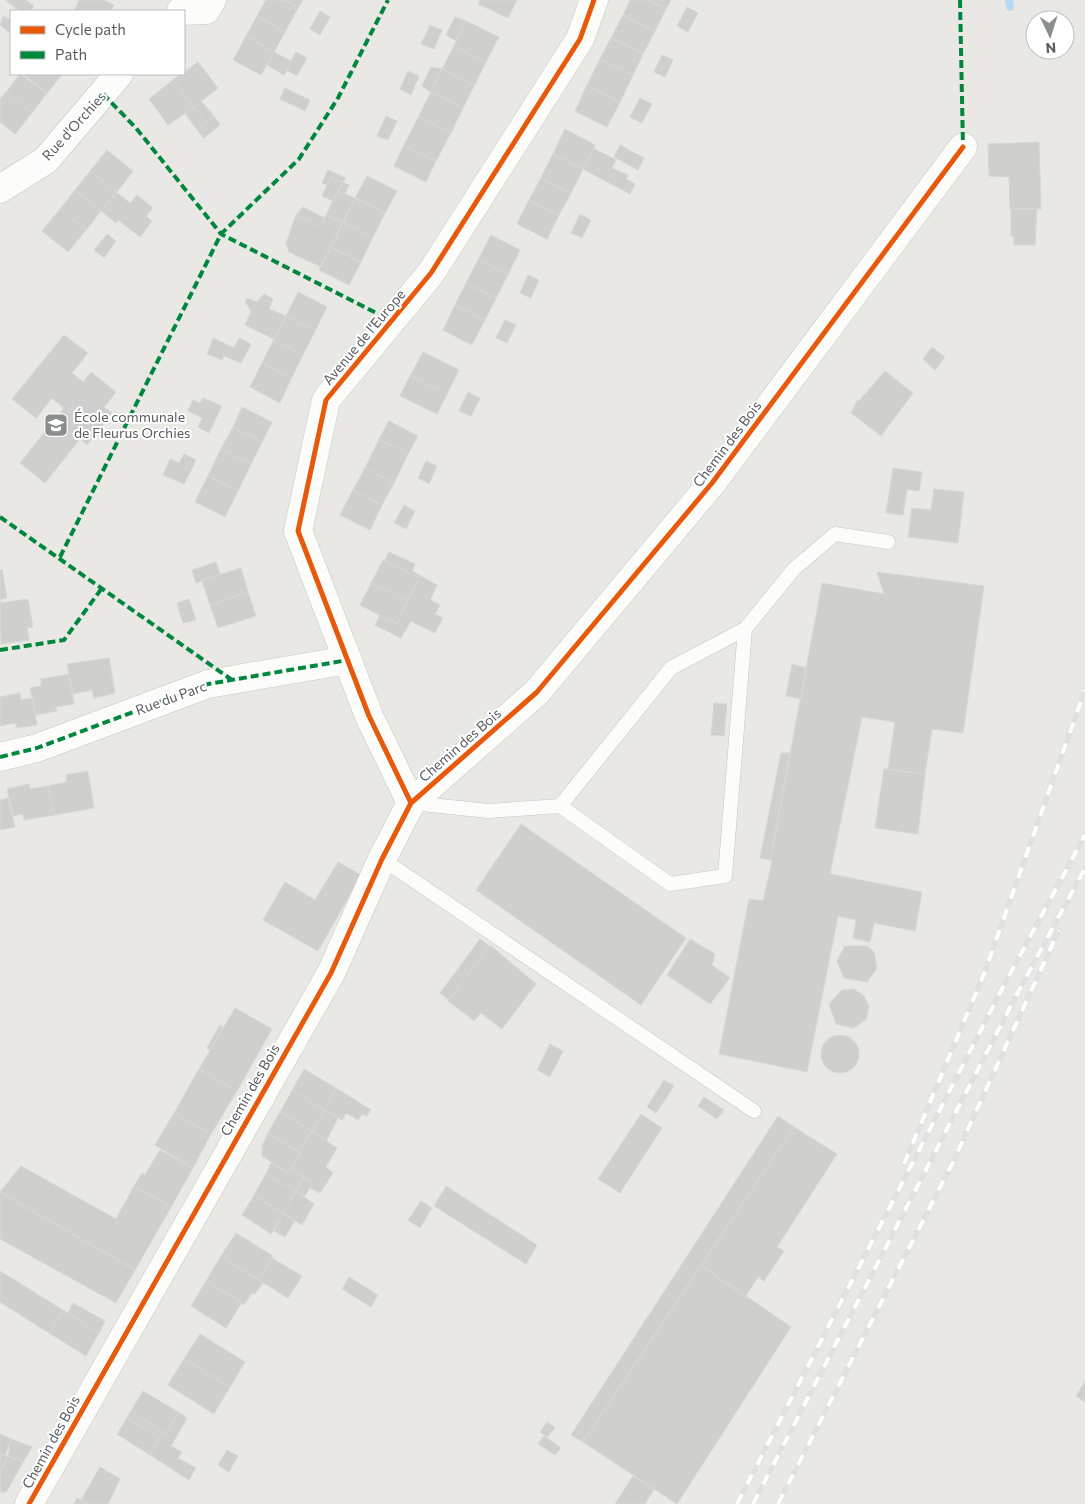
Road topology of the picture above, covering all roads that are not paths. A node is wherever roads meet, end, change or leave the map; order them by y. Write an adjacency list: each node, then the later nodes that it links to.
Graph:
1 (212, 0): 3 (street)
2 (594, 0): 9 (street, Avenue de l'Europe)
3 (185, 11)
4 (118, 75): 6 (street, Rue d'Orchies)
5 (963, 147): 11 (street, Chemin des Bois)
6 (0, 189)
7 (888, 542): 8 (lane)
8 (745, 629): 12 (lane); 12 (lane)
9 (348, 660): 10 (street, Rue du Parc); 11 (street, Avenue de l'Europe)
10 (0, 757)
11 (410, 803): 12 (lane); 13 (street, Chemin des Bois)
12 (560, 806)
13 (382, 859): 14 (lane); 15 (street, Chemin des Bois)
14 (754, 1111)
15 (29, 1504)

